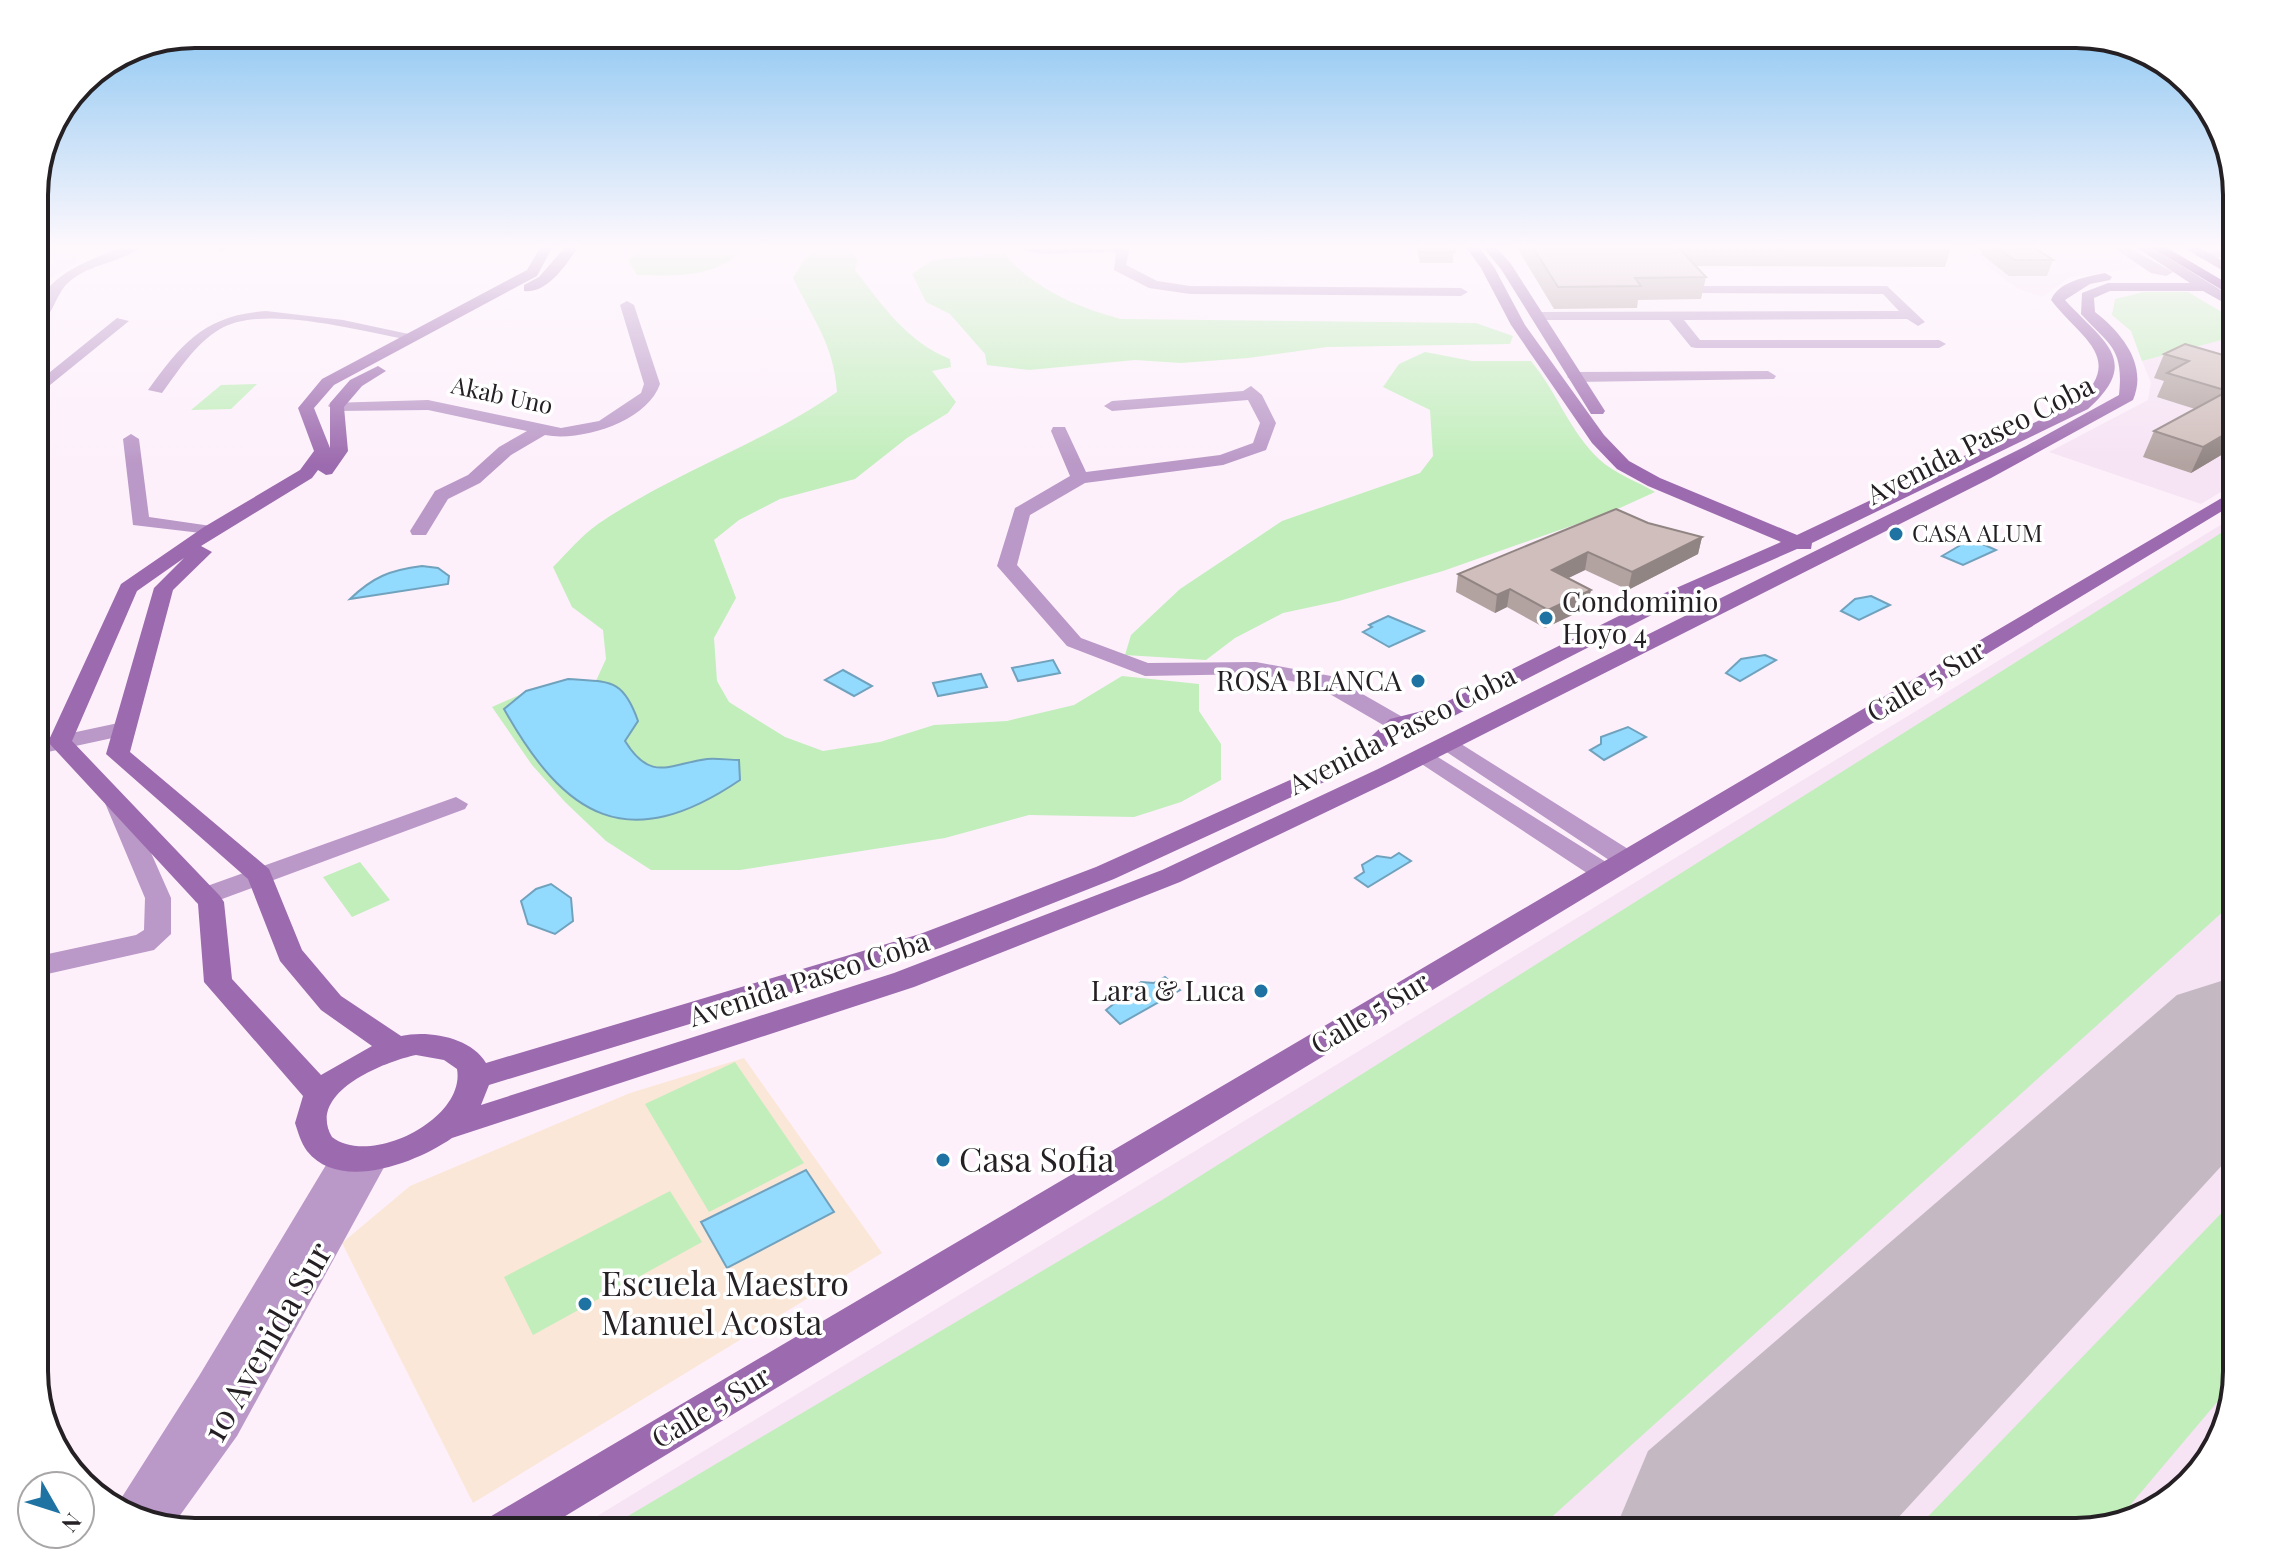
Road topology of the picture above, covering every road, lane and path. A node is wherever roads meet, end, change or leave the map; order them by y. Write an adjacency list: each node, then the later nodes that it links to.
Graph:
1 (239, 319): 23 (street)
2 (296, 319): 13 (street)
3 (456, 319): 13 (main road)
4 (461, 319): 17 (main road)
5 (631, 319): 26 (street, Akab Uno)
6 (1515, 319): 33 (main road)
7 (1539, 319): 21 (main road)
8 (1675, 319): 9 (street)
9 (1915, 319)
10 (2076, 319): 14 (main road, Avenida Paseo Coba)
11 (2095, 319): 15 (main road)
12 (122, 321): 19 (street)
13 (411, 336): 16 (main road)
14 (2098, 344): 15 (main road); 33 (main road, Avenida Paseo Coba)
15 (2124, 350): 33 (main road, Avenida Paseo Coba)
16 (375, 357): 17 (main road); 31 (main road)
17 (400, 359): 24 (main road)
18 (48, 374): 19 (street)
19 (56, 374): 22 (street)
20 (1768, 376): 21 (street)
21 (1575, 377): 33 (main road)
22 (48, 381)
23 (156, 390)
24 (336, 406): 26 (street, Akab Uno); 37 (main road)
25 (1112, 406): 29 (street)
26 (542, 429): 32 (street)
27 (1059, 431): 29 (street)
28 (131, 439): 31 (street)
29 (1080, 478): 36 (street)
30 (2223, 502): 46 (main road, Calle 5 Sur)
31 (211, 531): 38 (main road)
32 (419, 531)
33 (1820, 543): 34 (main road, Avenida Paseo Coba); 35 (main road, Avenida Paseo Coba)
34 (1478, 694): 35 (main road); 36 (main road, Avenida Paseo Coba)
35 (1507, 712): 39 (main road, Avenida Paseo Coba)
36 (1398, 724): 42 (main road, Avenida Paseo Coba)
37 (123, 729): 38 (street); 47 (main road)
38 (60, 742): 40 (street); 44 (main road)
39 (1450, 744): 41 (main road, Avenida Paseo Coba); 46 (street)
40 (48, 745)
41 (1425, 756): 43 (main road, Avenida Paseo Coba); 46 (street)
42 (1338, 767): 43 (main road); 51 (main road, Avenida Paseo Coba)
43 (1364, 785): 53 (main road, Avenida Paseo Coba)
44 (117, 803): 48 (main road); 49 (street)
45 (456, 804): 47 (street)
46 (1616, 866): 57 (main road, Calle 5 Sur)
47 (260, 875): 48 (street); 50 (main road)
48 (205, 896): 52 (main road)
49 (48, 964)
50 (395, 1047): 51 (main road); 52 (main road)
51 (475, 1078): 53 (main road)
52 (321, 1095): 54 (main road)
53 (449, 1127): 54 (main road)
54 (359, 1159): 55 (street, 10 Avenida Sur); 56 (street, 10 Avenida Sur)
55 (137, 1506)
56 (158, 1513)
57 (525, 1518)

